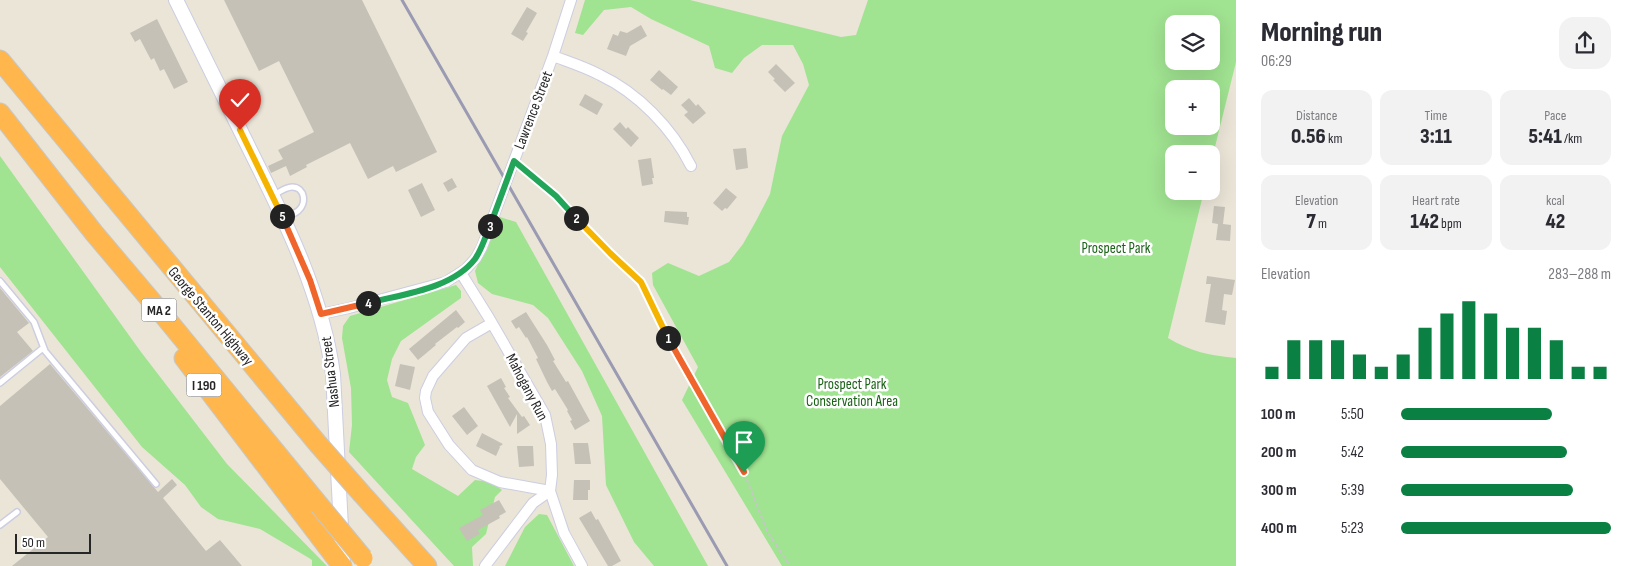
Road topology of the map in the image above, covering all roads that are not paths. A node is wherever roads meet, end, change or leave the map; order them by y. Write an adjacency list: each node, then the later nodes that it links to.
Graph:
1 (176, 0): 7 (main road, Nashua Street)
2 (571, 0): 3 (street, Lawrence Street)
3 (553, 56): 6 (street); 10 (street, Lawrence Street)
4 (0, 60): 22 (highway, George Stanton Highway / MA 2, bridge)
5 (0, 113): 9 (highway, MA 2)
6 (691, 166)
7 (272, 195): 8 (main road, Nashua Street); 8 (lane)
8 (283, 219): 12 (main road, Nashua Street)
9 (94, 233): 20 (highway, MA 2, bridge); 21 (highway, I 190)
10 (461, 273): 12 (street, Lawrence Street); 13 (street, Mahogany Run)
11 (0, 281): 14 (lane)
12 (321, 314): 21 (main road, Nashua Street)
13 (492, 323): 17 (street, Mahogany Run); 17 (street)
14 (43, 348): 15 (lane); 16 (lane)
15 (0, 383)
16 (156, 484)
17 (550, 491): 23 (street); 24 (street, Mahogany Run)
18 (17, 512): 19 (lane)
19 (0, 525)
20 (366, 562)
21 (342, 566)
22 (427, 566)
23 (485, 566)
24 (582, 566)

